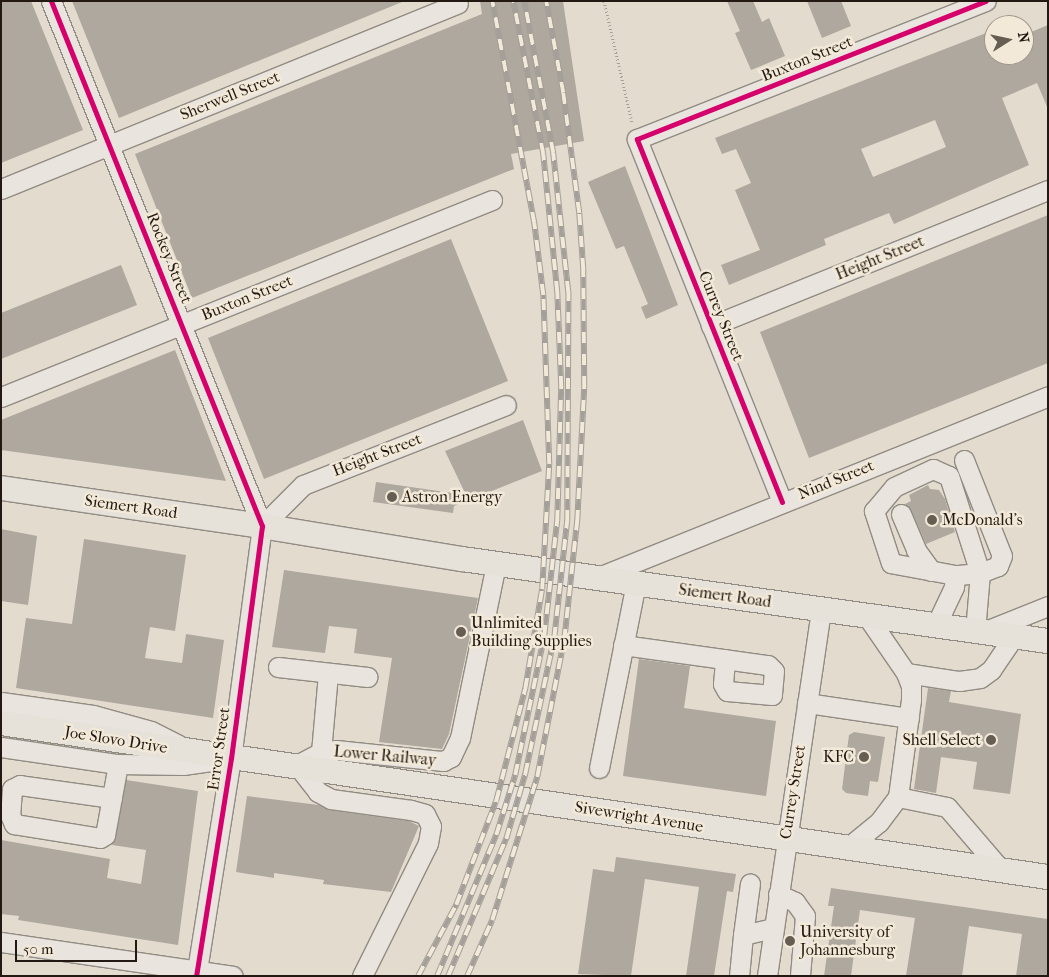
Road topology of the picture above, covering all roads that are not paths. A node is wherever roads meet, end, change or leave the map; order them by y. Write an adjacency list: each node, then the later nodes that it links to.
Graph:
1 (51, 1): 5 (street, Rockey Street)
2 (986, 1): 4 (street, Buxton Street)
3 (458, 3): 5 (street, Sherwell Street)
4 (636, 139): 10 (street, Currey Street)
5 (110, 146): 6 (street, Sherwell Street); 9 (street, Rockey Street)
6 (1, 189)
7 (1048, 190): 10 (street, Height Street)
8 (492, 200): 9 (street, Buxton Street)
9 (182, 324): 12 (street, Buxton Street); 18 (street, Rockey Street)
10 (711, 326): 16 (street, Currey Street)
11 (1048, 396): 16 (street, Nind Street)
12 (1, 397)
13 (506, 405): 18 (street, Height Street)
14 (964, 460): 21 (street)
15 (1, 488): 18 (main road, Siemert Road)
16 (782, 502): 23 (street, Nind Street)
17 (901, 514): 20 (street)
18 (262, 526): 19 (main road, Siemert Road); 45 (street, Error Street)
19 (496, 564): 23 (main road, Siemert Road); 44 (street, Lower Railway)
20 (931, 570): 21 (street); 22 (street)
21 (980, 573): 22 (street); 29 (street)
22 (955, 575): 28 (street)
23 (596, 578): 24 (main road, Siemert Road)
24 (636, 583): 26 (main road, Siemert Road); 32 (street)
25 (1048, 606): 29 (street)
26 (821, 609): 27 (main road, Siemert Road); 39 (street, Currey Street)
27 (867, 616): 28 (main road, Siemert Road); 36 (street)
28 (936, 625): 29 (main road, Siemert Road)
29 (979, 631): 30 (main road, Siemert Road)
30 (1014, 636): 31 (main road, Siemert Road); 36 (street)
31 (1048, 641)
32 (623, 645): 33 (street); 48 (street)
33 (725, 659)
34 (278, 667): 35 (street)
35 (328, 673): 37 (street); 44 (street)
36 (906, 673): 40 (street)
37 (368, 677)
38 (1, 702): 43 (street)
39 (807, 704): 40 (street); 51 (street, Currey Street)
40 (909, 718): 49 (street)
41 (1, 723): 43 (main road, Joe Slovo Drive)
42 (1, 747): 46 (street)
43 (191, 752): 45 (main road, Joe Slovo Drive)
44 (321, 752): 47 (street, Lower Railway)
45 (231, 758): 46 (street); 47 (main road, Sivewright Avenue); 60 (street, Error Street)
46 (118, 764): 50 (street)
47 (297, 764): 51 (main road, Sivewright Avenue); 62 (street)
48 (599, 768)
49 (898, 797): 52 (street); 53 (street)
50 (112, 798): 50 (street)
51 (786, 839): 52 (main road, Sivewright Avenue); 56 (street, Currey Street)
52 (847, 848): 53 (main road, Sivewright Avenue)
53 (1001, 870): 54 (main road, Sivewright Avenue)
54 (1048, 876)
55 (750, 883): 58 (street)
56 (778, 894): 57 (street, Currey Street); 65 (street)
57 (774, 928): 58 (street); 64 (street, Currey Street)
58 (743, 935): 63 (street)
59 (1, 942): 60 (street)
60 (196, 973): 61 (street)
61 (233, 976)
62 (362, 976)
63 (739, 976)
64 (767, 976)
65 (800, 976)

